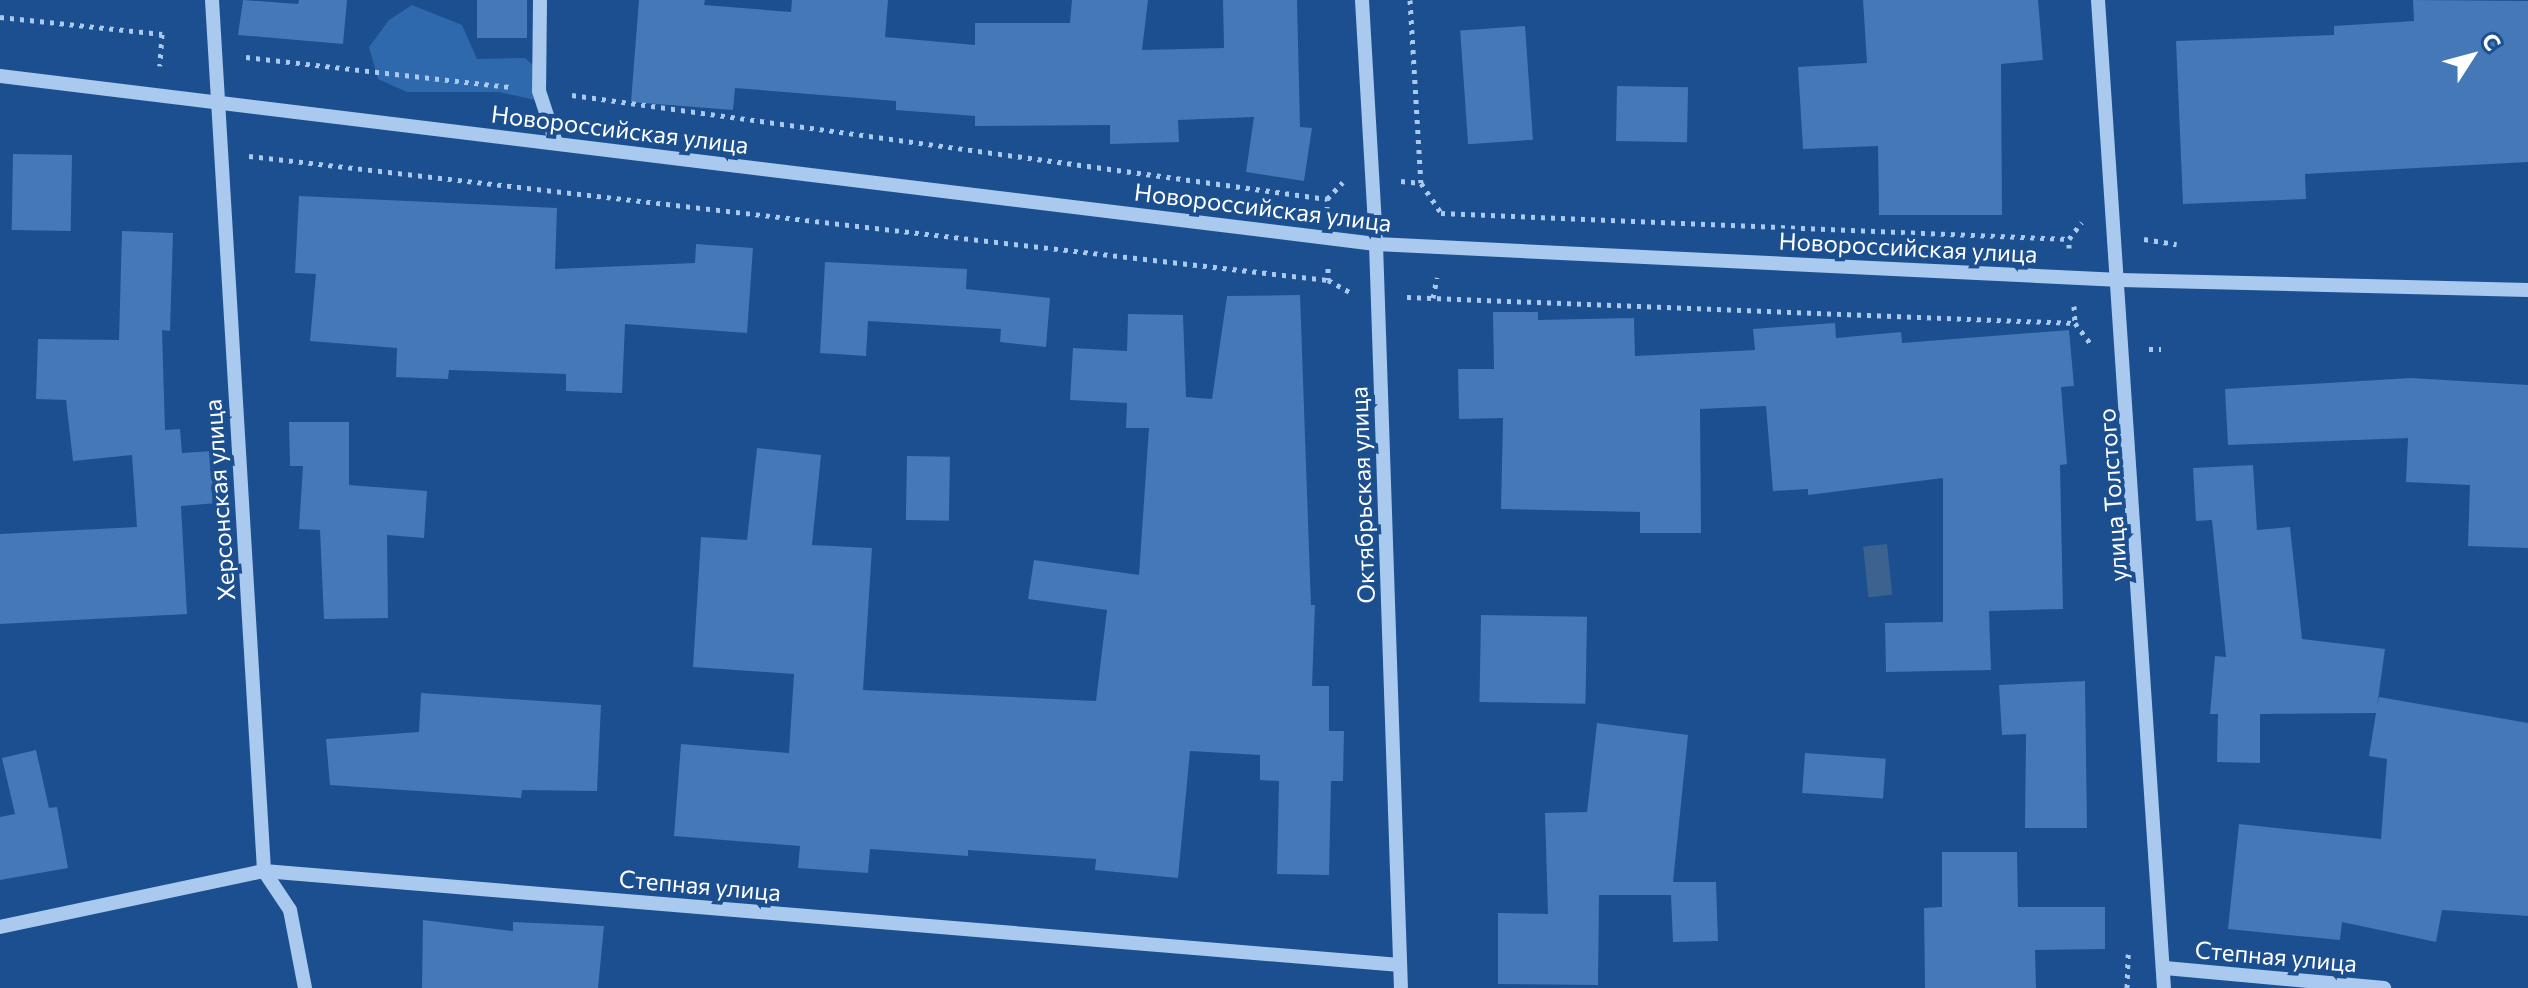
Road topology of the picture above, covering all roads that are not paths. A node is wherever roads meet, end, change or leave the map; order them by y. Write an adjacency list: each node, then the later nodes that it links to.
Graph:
1 (212, 0): 6 (street, Херсонская улица)
2 (540, 0): 7 (street)
3 (1362, 0): 8 (street, Октябрьская улица)
4 (2098, 0): 9 (street, улица Толстого)
5 (0, 76): 6 (street, Новороссийская улица)
6 (216, 101): 7 (street, Новороссийская улица); 11 (street, Херсонская улица)
7 (556, 143): 8 (street, Новороссийская улица)
8 (1376, 244): 9 (street, Новороссийская улица); 13 (street, Октябрьская улица)
9 (2120, 280): 10 (street, Новороссийская улица); 14 (street, улица Толстого)
10 (2528, 290)
11 (264, 871): 12 (street, Степная улица); 13 (street, Степная улица); 15 (street)
12 (0, 927)
13 (1400, 965): 16 (street, Октябрьская улица)
14 (2165, 968): 17 (street, улица Толстого); 18 (street, Степная улица)
15 (305, 988)
16 (1401, 988)
17 (2164, 988)
18 (2384, 988)

